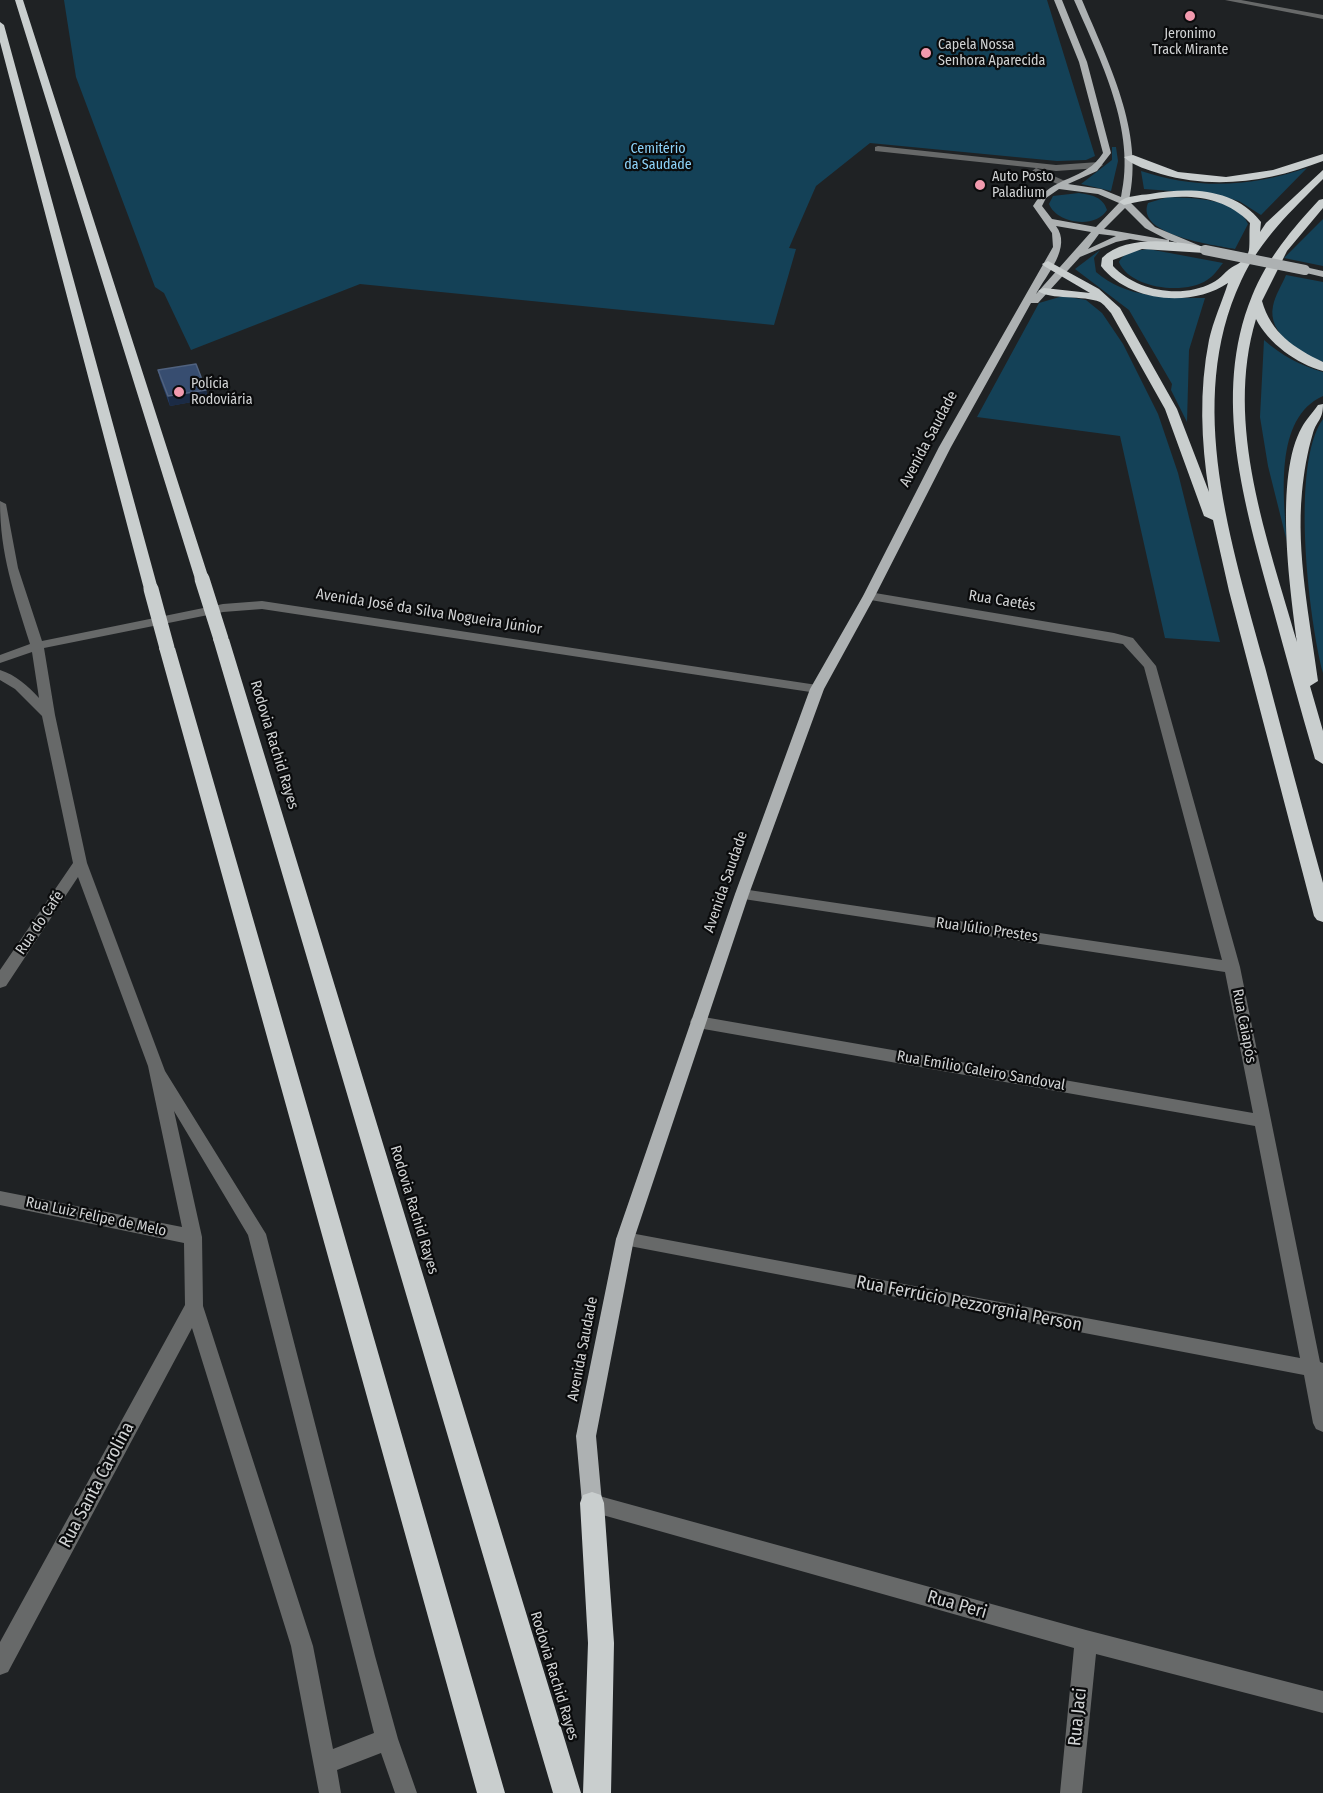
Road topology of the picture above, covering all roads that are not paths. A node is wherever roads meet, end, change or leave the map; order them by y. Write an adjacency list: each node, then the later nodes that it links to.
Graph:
1 (19, 0): 69 (highway, Rodovia Rachid Rayes, bridge)
2 (1058, 0): 11 (main road)
3 (1078, 0): 8 (main road)
4 (1229, 0): 5 (street)
5 (1323, 17)
6 (0, 25): 68 (highway, bridge)
7 (878, 149): 10 (street)
8 (1130, 157): 9 (highway); 14 (main road)
9 (1323, 157)
10 (992, 162): 11 (street); 13 (street)
11 (1099, 165): 13 (main road)
12 (1323, 173): 21 (highway)
13 (1059, 185): 14 (main road); 17 (main road)
14 (1124, 202): 19 (main road); 21 (highway); 22 (main road)
15 (1323, 202): 18 (highway)
16 (1323, 210): 18 (highway)
17 (1051, 222): 19 (main road); 24 (main road)
18 (1300, 227): 29 (highway)
19 (1097, 231): 20 (main road); 23 (main road)
20 (1138, 237): 22 (main road); 23 (main road)
21 (1253, 249): 25 (highway)
22 (1205, 250): 25 (highway); 27 (main road, bridge)
23 (1075, 259): 26 (main road)
24 (1048, 264): 26 (highway); 31 (main road)
25 (1240, 268): 36 (highway)
26 (1065, 271): 28 (main road); 30 (highway)
27 (1323, 273)
28 (1044, 291): 30 (highway); 31 (main road)
29 (1256, 299): 32 (highway); 44 (highway)
30 (1116, 311): 36 (highway)
31 (1021, 316): 37 (main road, Avenida Saudade)
32 (1323, 367)
33 (1323, 408): 44 (highway)
34 (0, 504): 35 (street)
35 (6, 567): 39 (street)
36 (1231, 574): 48 (highway)
37 (869, 596): 38 (street, Rua Caetés); 42 (main road, Avenida Saudade)
38 (1128, 641): 49 (street, Rua Caiapós)
39 (37, 646): 40 (street, Avenida José da Silva Nogueira Júnior); 42 (street, Avenida José da Silva Nogueira Júnior); 43 (street)
40 (0, 659)
41 (0, 674): 43 (street)
42 (817, 689): 47 (main road, Avenida Saudade)
43 (48, 715): 46 (street)
44 (1317, 740): 45 (highway)
45 (1323, 759)
46 (80, 863): 50 (street, Rua do Café); 52 (street)
47 (742, 894): 49 (street, Rua Júlio Prestes); 51 (main road, Avenida Saudade)
48 (1323, 916)
49 (1232, 966): 53 (street, Rua Caiapós)
50 (0, 982)
51 (698, 1022): 53 (street, Rua Emílio Caleiro Sandoval); 56 (main road, Avenida Saudade)
52 (156, 1066): 55 (street); 64 (street)
53 (1263, 1121): 58 (street, Rua Caiapós)
54 (0, 1198): 55 (street, Rua Luiz Felipe de Melo)
55 (193, 1237): 57 (street)
56 (625, 1239): 58 (street, Rua Ferrúcio Pezzorgnia Person); 60 (main road, Avenida Saudade)
57 (194, 1305): 62 (street, Rua Santa Carolina); 65 (street)
58 (1318, 1369): 59 (street, Rua Caiapós)
59 (1323, 1423)
60 (592, 1503): 61 (street, Rua Peri); 70 (highway)
61 (1086, 1641): 63 (street, Rua Peri); 71 (street, Rua Jaci)
62 (0, 1665)
63 (1323, 1702)
64 (387, 1739): 65 (street); 67 (street)
65 (325, 1764): 66 (street)
66 (330, 1793)
67 (406, 1793)
68 (491, 1793)
69 (567, 1793)
70 (597, 1793)
71 (1071, 1793)

